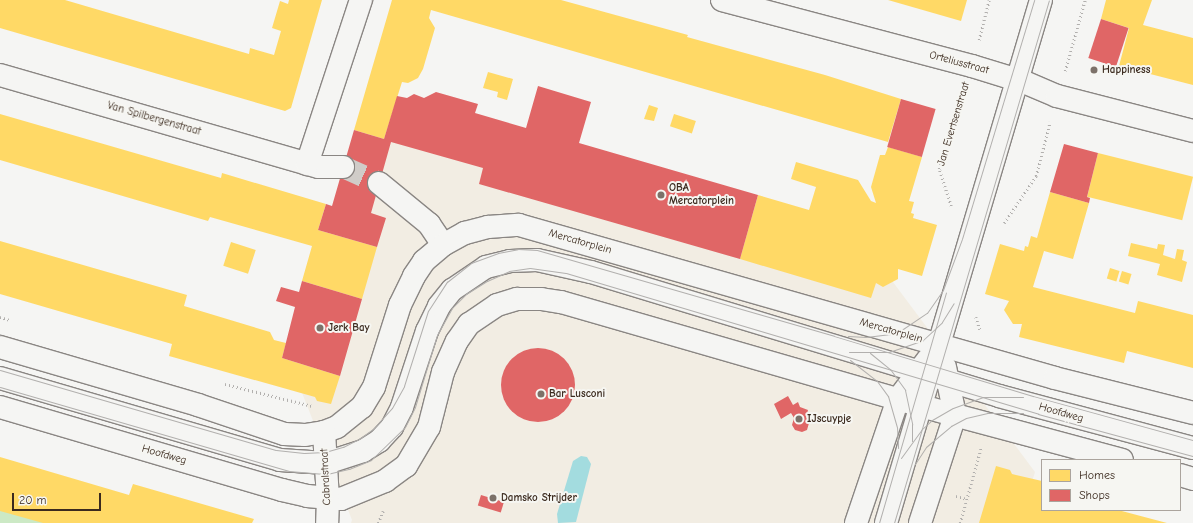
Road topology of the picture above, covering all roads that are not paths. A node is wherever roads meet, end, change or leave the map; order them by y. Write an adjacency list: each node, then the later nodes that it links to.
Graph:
1 (360, 0): 7 (street)
2 (722, 0): 5 (street, Orteliusstraat)
3 (1041, 0): 5 (street)
4 (0, 75): 7 (street, Van Spilbergenstraat)
5 (1017, 80): 6 (street, Orteliusstraat); 11 (street)
6 (1193, 132)
7 (307, 164): 8 (street, Van Spilbergenstraat)
8 (343, 167)
9 (379, 183): 10 (street)
10 (443, 245): 11 (street, Mercatorplein); 20 (street, Mercatorplein)
11 (942, 345): 13 (street); 18 (street)
12 (0, 347): 20 (street)
13 (932, 374): 15 (street); 16 (street); 19 (street); 21 (street, Hoofdweg); 23 (street)
14 (0, 378): 23 (street)
15 (898, 399): 16 (street); 26 (street); 28 (street)
16 (921, 406): 19 (street); 29 (street)
17 (0, 407): 26 (street, Hoofdweg)
18 (1193, 413)
19 (955, 415): 22 (street); 30 (street)
20 (324, 432): 23 (street, Cabralstraat)
21 (1193, 448)
22 (1118, 459)
23 (326, 464): 26 (street, Cabralstraat)
24 (1181, 475): 25 (street)
25 (1193, 479)
26 (328, 499): 27 (street, Cabralstraat)
27 (327, 523)
28 (856, 523)
29 (886, 523)
30 (920, 523)

